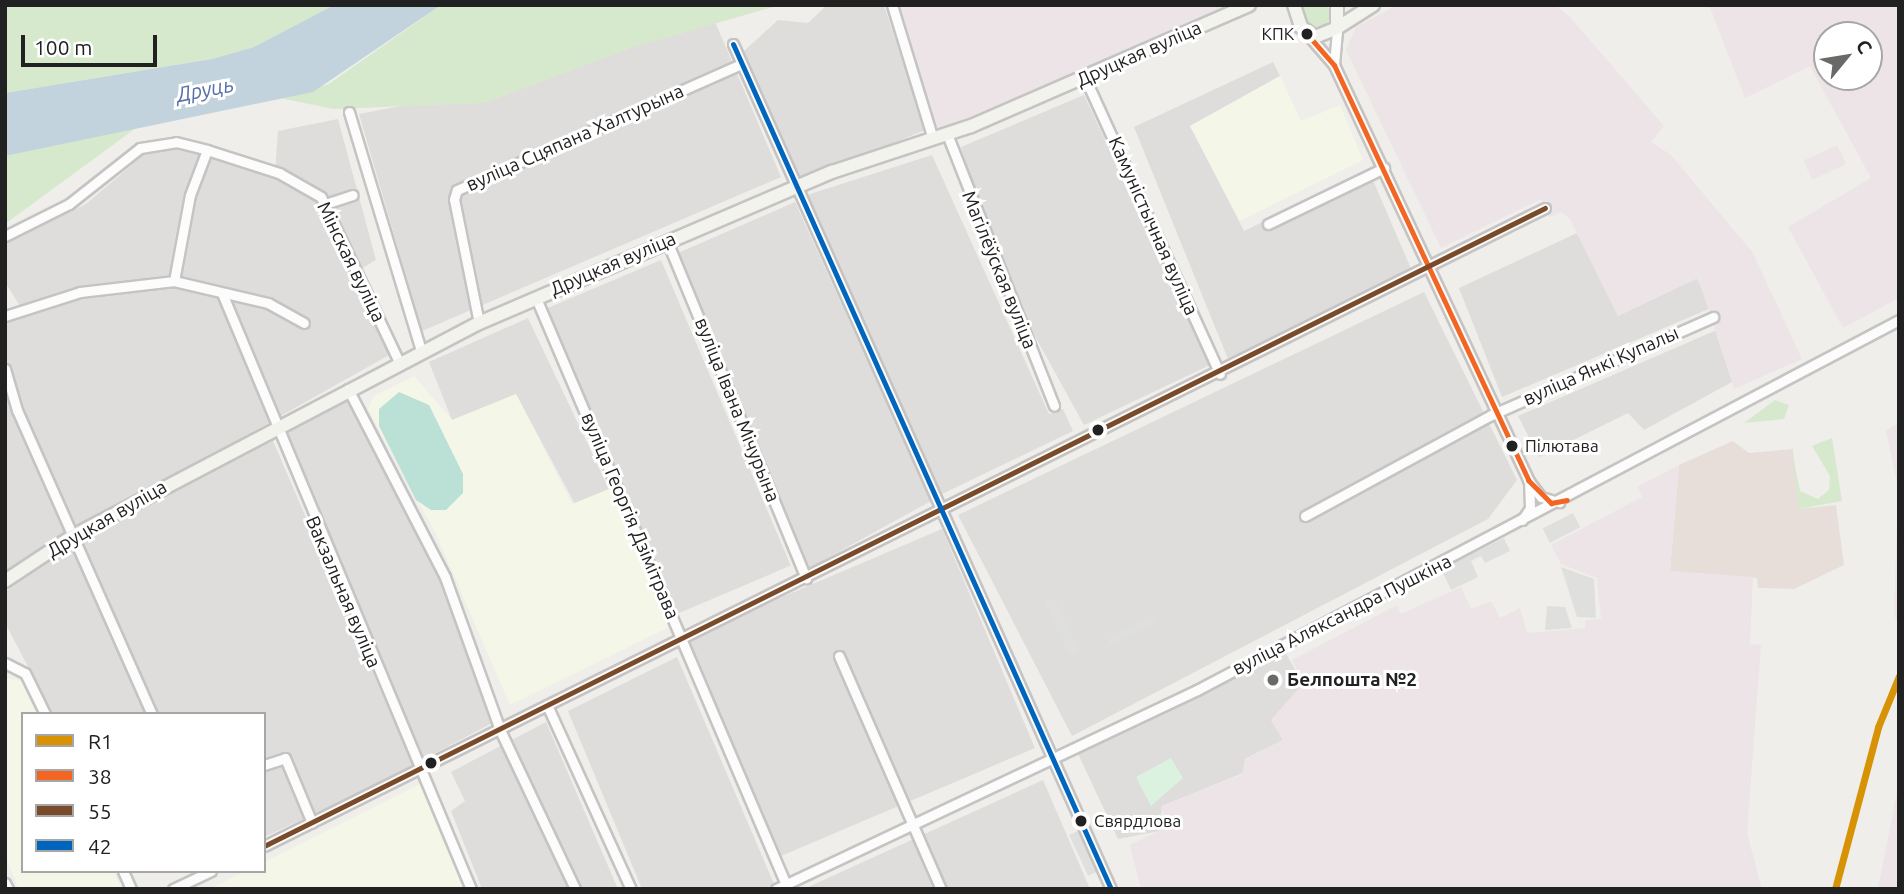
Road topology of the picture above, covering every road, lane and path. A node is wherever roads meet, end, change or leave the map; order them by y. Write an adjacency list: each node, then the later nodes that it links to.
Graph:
1 (892, 5): 16 (street)
2 (1248, 5): 13 (main road, Друцкая вуліца)
3 (1282, 5): 7 (main road)
4 (1294, 5): 7 (main road)
5 (1337, 5): 8 (main road)
6 (1373, 5): 8 (main road)
7 (1295, 19): 9 (main road)
8 (1337, 28): 9 (main road); 12 (street)
9 (1307, 34): 12 (street)
10 (733, 44): 11 (street)
11 (741, 64): 19 (street); 34 (street, вуліца Сцяпана Халтурына)
12 (1334, 65): 18 (street)
13 (1085, 78): 15 (main road, Друцкая вуліца); 38 (street, Камуністычная вуліца)
14 (349, 112): 35 (street)
15 (947, 134): 16 (main road, Друцкая вуліца); 40 (street, Магілёўская вуліца)
16 (933, 139): 19 (main road, Друцкая вуліца)
17 (207, 150): 21 (street, Мінская вуліца); 24 (street, Мінская вуліца); 27 (street)
18 (1384, 168): 23 (street); 26 (street)
19 (794, 187): 25 (main road, Друцкая вуліца); 45 (street)
20 (353, 195): 21 (street)
21 (325, 204): 36 (street, Мінская вуліца)
22 (1545, 208): 26 (street)
23 (1268, 224)
24 (5, 236)
25 (667, 241): 29 (main road, Друцкая вуліца); 49 (street, вуліца Івана Мічурына)
26 (1430, 270): 38 (street); 41 (street)
27 (174, 281): 28 (street); 30 (street)
28 (222, 293): 33 (street); 42 (street, Вакзальная вуліца)
29 (536, 298): 34 (main road, Друцкая вуліца); 51 (street, вуліца Георгія Дзімітрава)
30 (5, 316)
31 (1713, 317): 41 (street, вуліца Янкі Купалы)
32 (1899, 320): 44 (street, вуліца Аляксандра Пушкіна)
33 (304, 323)
34 (479, 323): 35 (main road, Друцкая вуліца)
35 (421, 351): 36 (main road, Друцкая вуліца)
36 (399, 362): 39 (main road, Друцкая вуліца)
37 (5, 369): 48 (street)
38 (1220, 374): 45 (street)
39 (348, 389): 42 (main road, Друцкая вуліца); 57 (street)
40 (1054, 406)
41 (1497, 413): 43 (street); 46 (street, вуліца Янкі Купалы)
42 (274, 428): 48 (main road, Друцкая вуліца); 60 (street, Вакзальная вуліца)
43 (1528, 480): 44 (street); 47 (street)
44 (1567, 500): 47 (street, вуліца Аляксандра Пушкіна)
45 (943, 510): 49 (street); 58 (street)
46 (1305, 516)
47 (1522, 520): 58 (street, вуліца Аляксандра Пушкіна)
48 (73, 536): 50 (main road, Друцкая вуліца); 56 (street)
49 (806, 579): 51 (street)
50 (5, 581)
51 (682, 638): 54 (street); 67 (street, вуліца Георгія Дзімітрава)
52 (839, 656): 62 (street)
53 (5, 663): 55 (street)
54 (547, 705): 57 (street); 73 (street)
55 (44, 712)
56 (151, 712)
57 (500, 730): 60 (street); 72 (street)
58 (1058, 760): 62 (street, вуліца Аляксандра Пушкіна); 76 (street)
59 (266, 764): 61 (street)
60 (420, 771): 61 (street); 71 (street, Вакзальная вуліца)
61 (312, 823): 63 (street)
62 (918, 826): 67 (street, вуліца Аляксандра Пушкіна); 75 (street)
63 (266, 845)
64 (124, 873): 69 (street)
65 (207, 873): 70 (street)
66 (5, 883): 68 (street)
67 (787, 886): 74 (street, вуліца Аляксандра Пушкіна)
68 (8, 889)
69 (131, 889)
70 (173, 889)
71 (471, 889)
72 (575, 889)
73 (631, 889)
74 (776, 889)
75 (941, 889)
76 (1111, 889)

